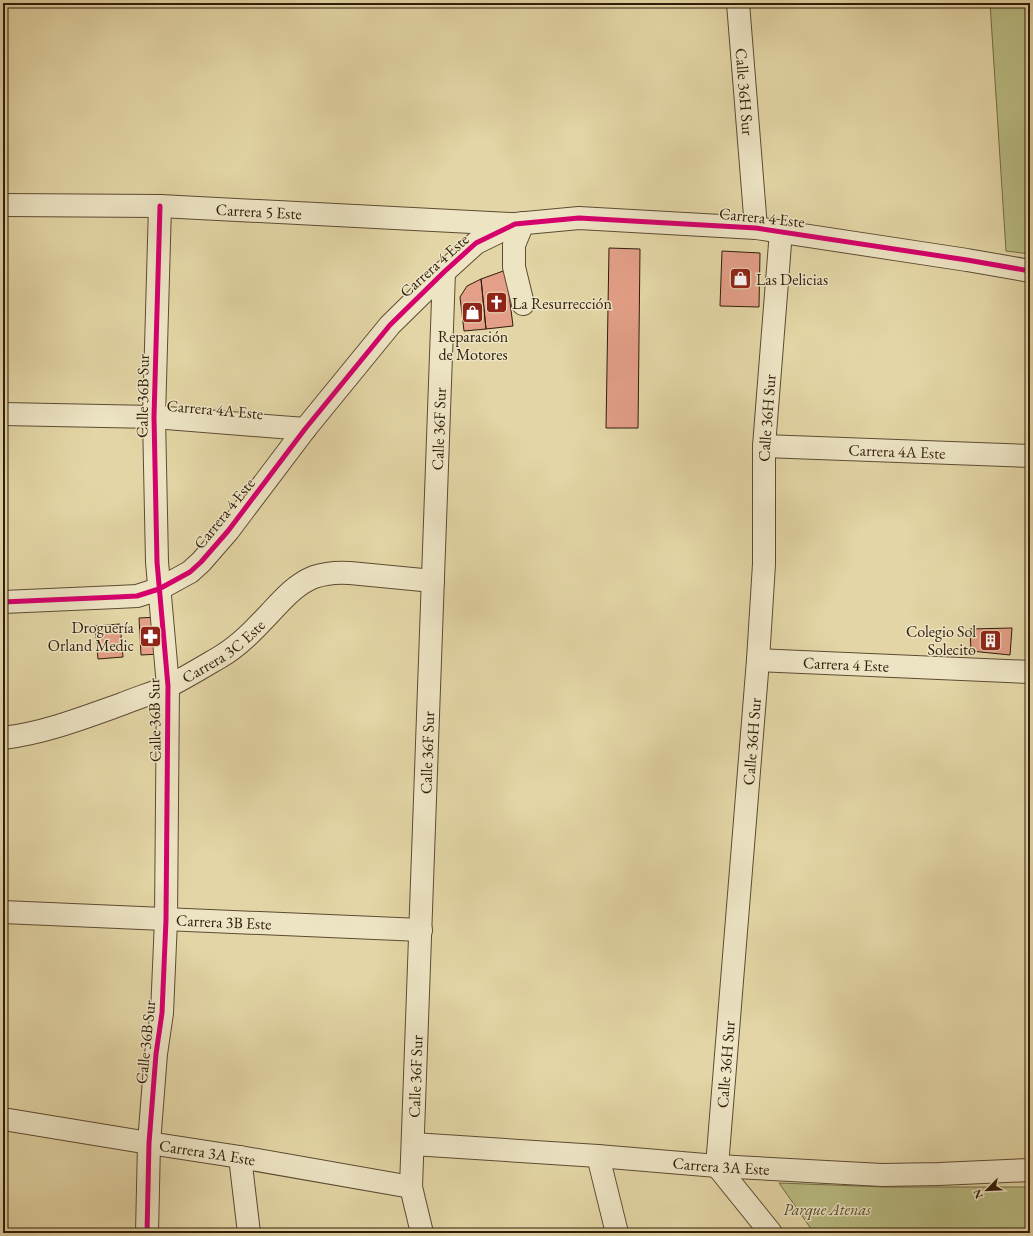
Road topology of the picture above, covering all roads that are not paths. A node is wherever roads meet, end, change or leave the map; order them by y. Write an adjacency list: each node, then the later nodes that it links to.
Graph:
1 (738, 3): 5 (street, Calle 36H Sur)
2 (3, 205): 3 (street, Carrera 5 Este)
3 (160, 206): 4 (street, Carrera 5 Este); 11 (street, Calle 36B Sur)
4 (518, 223): 5 (street, Carrera 4 Este); 8 (street, Carrera 4 Este); 9 (street)
5 (756, 228): 6 (street, Carrera 4 Este)
6 (781, 231): 7 (street, Carrera 4 Este); 13 (street, Calle 36H Sur)
7 (1030, 271)
8 (444, 272): 12 (street, Carrera 4 Este); 15 (street, Calle 36F Sur)
9 (523, 304)
10 (3, 414): 11 (street, Carrera 4A Este)
11 (154, 416): 12 (street, Carrera 4A Este); 16 (street, Calle 36B Sur)
12 (305, 429): 16 (street, Carrera 4 Este)
13 (764, 446): 14 (street, Carrera 4A Este); 18 (street, Calle 36H Sur)
14 (1030, 456)
15 (433, 581): 20 (street, Carrera 3C Este); 24 (street, Calle 36F Sur)
16 (159, 589): 17 (street, Carrera 4 Este); 20 (street, Calle 36B Sur)
17 (3, 602)
18 (758, 660): 19 (street, Carrera 4 Este); 30 (street, Calle 36H Sur)
19 (1030, 672)
20 (168, 686): 21 (street, Carrera 3C Este); 23 (street, Calle 36B Sur)
21 (3, 738)
22 (3, 912): 23 (street, Carrera 3B Este)
23 (166, 920): 24 (street, Carrera 3B Este); 26 (street, Calle 36B Sur)
24 (420, 930): 27 (street, Calle 36F Sur)
25 (3, 1119): 26 (street, Carrera 3A Este)
26 (149, 1144): 29 (street, Carrera 3A Este); 33 (street, Calle 36B Sur)
27 (413, 1144): 28 (street, Carrera 3A Este); 32 (street, Calle 36F Sur)
28 (598, 1156): 30 (street, Carrera 3A Este); 36 (street)
29 (240, 1157): 32 (street, Carrera 3A Este); 34 (street)
30 (717, 1166): 31 (street, Carrera 3A Este); 37 (street)
31 (1030, 1170)
32 (411, 1187): 35 (street, Calle 36F Sur)
33 (147, 1233)
34 (249, 1233)
35 (422, 1233)
36 (617, 1233)
37 (771, 1233)

